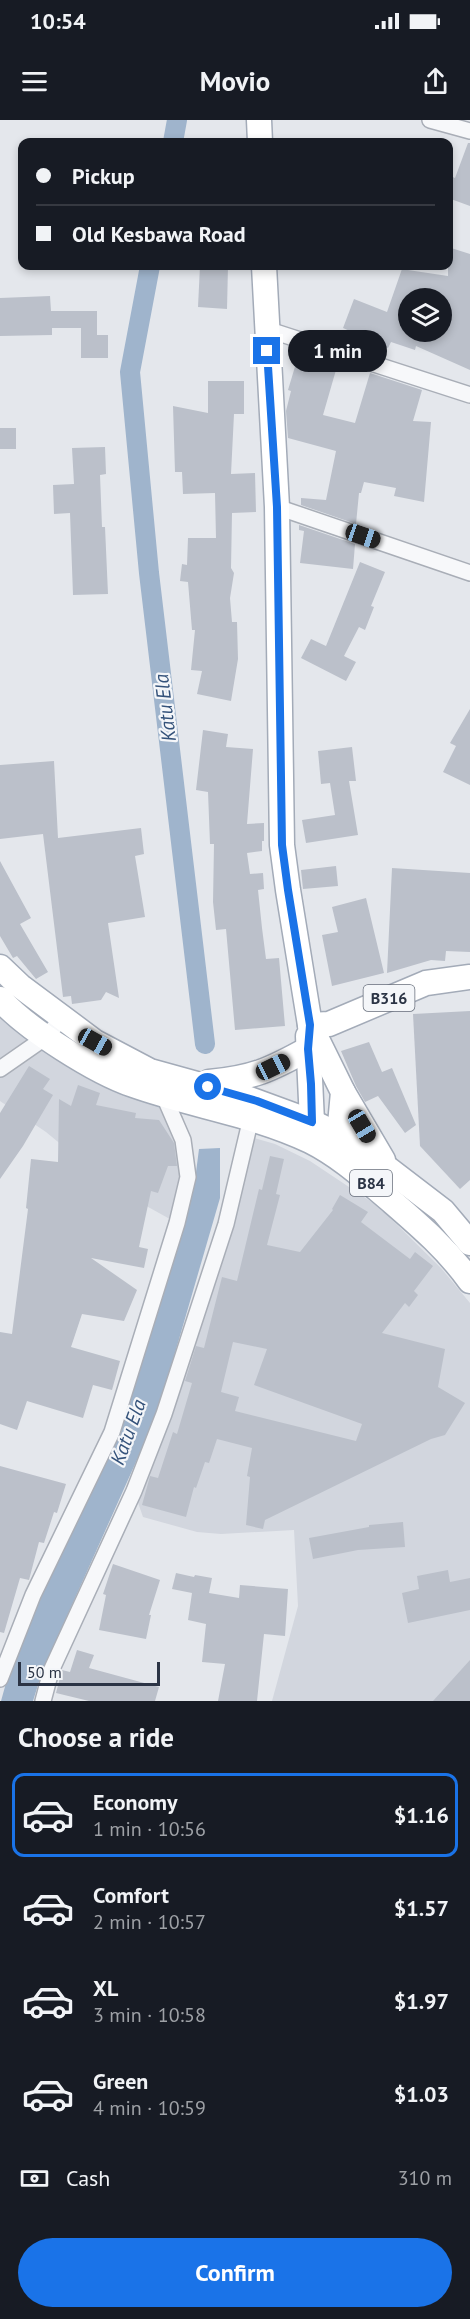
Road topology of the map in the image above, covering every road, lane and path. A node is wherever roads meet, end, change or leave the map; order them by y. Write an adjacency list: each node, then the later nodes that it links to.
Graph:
1 (259, 120): 4 (main road)
2 (430, 120): 3 (street)
3 (470, 130)
4 (260, 138)
5 (264, 270): 6 (main road)
6 (266, 329): 7 (street); 8 (main road)
7 (470, 395)
8 (277, 507): 9 (street); 15 (main road)
9 (470, 573)
10 (0, 967): 13 (main road, B84)
11 (470, 977): 15 (main road, B316)
12 (0, 999): 14 (main road, B84)
13 (62, 1018): 14 (street); 17 (main road, B84)
14 (46, 1037): 16 (street); 19 (main road, B84)
15 (309, 1037): 17 (main road); 18 (main road); 21 (main road)
16 (0, 1069)
17 (195, 1083): 21 (main road, B84)
18 (344, 1092): 22 (main road); 23 (main road)
19 (163, 1094): 20 (main road, B84); 26 (street)
20 (251, 1118): 25 (main road, B84); 27 (street)
21 (312, 1122): 22 (main road, B84)
22 (339, 1135): 23 (main road, B84)
23 (390, 1170): 24 (main road, B84)
24 (470, 1243)
25 (470, 1281)
26 (0, 1679)
27 (43, 1701)

